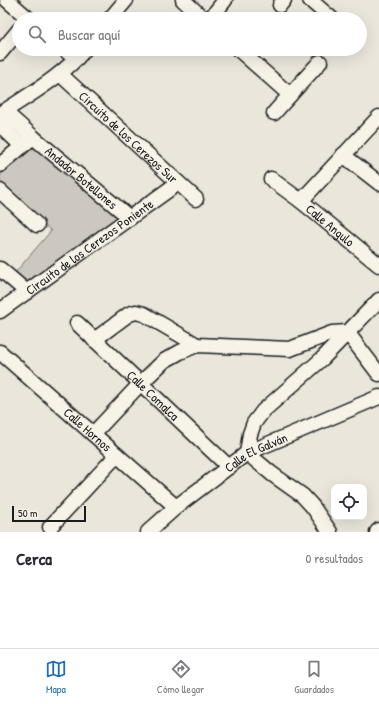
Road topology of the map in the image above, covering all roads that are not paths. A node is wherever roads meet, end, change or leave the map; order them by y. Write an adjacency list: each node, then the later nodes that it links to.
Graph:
1 (7, 0): 6 (street)
2 (183, 0): 8 (street)
3 (225, 0): 9 (street)
4 (310, 0): 10 (street)
5 (123, 1): 7 (street)
6 (21, 12)
7 (115, 12)
8 (196, 12)
9 (216, 12)
10 (324, 12)
11 (12, 38): 12 (street)
12 (0, 53)
13 (79, 56): 16 (street)
14 (251, 56): 17 (street)
15 (320, 62): 17 (street)
16 (60, 74): 19 (street); 27 (street, Circuito de los Cerezos Sur)
17 (290, 95): 18 (street)
18 (274, 112)
19 (2, 113): 22 (street, Andador Botellones)
20 (379, 117): 24 (street)
21 (0, 126): 23 (street)
22 (33, 137): 23 (street); 32 (street, Andador Botellones)
23 (22, 146): 25 (street)
24 (343, 155): 28 (street); 31 (street)
25 (0, 165)
26 (271, 179): 31 (street, Calle Angulo)
27 (178, 183): 30 (street, Circuito de los Cerezos Sur); 32 (street, Circuito de los Cerezos Poniente)
28 (379, 183)
29 (0, 192): 33 (street)
30 (196, 199)
31 (301, 201): 34 (street, Calle Angulo)
32 (130, 218): 36 (street, Circuito de los Cerezos Poniente)
33 (37, 225)
34 (379, 265)
35 (0, 269): 36 (street)
36 (27, 292): 38 (street, Circuito de los Cerezos Poniente)
37 (379, 300): 40 (street)
38 (0, 311)
39 (77, 323): 41 (street, Calle Comalca)
40 (347, 332): 42 (street); 44 (street); 48 (street)
41 (94, 340): 42 (street); 45 (street, Calle Comalca)
42 (197, 345): 45 (street)
43 (0, 352): 47 (street, Calle Hornos)
44 (379, 374)
45 (141, 383): 47 (street); 50 (street, Calle Comalca)
46 (379, 397): 48 (street, Calle El Galván)
47 (93, 434): 49 (street, Calle Hornos)
48 (247, 453): 50 (street, Calle El Galván); 55 (street)
49 (117, 454): 51 (street, Calle Hornos); 52 (street)
50 (229, 467): 51 (street, Calle El Galván)
51 (176, 507): 54 (street, Calle El Galván)
52 (50, 527)
53 (379, 530): 56 (street)
54 (148, 532)
55 (330, 532)
56 (377, 532)

